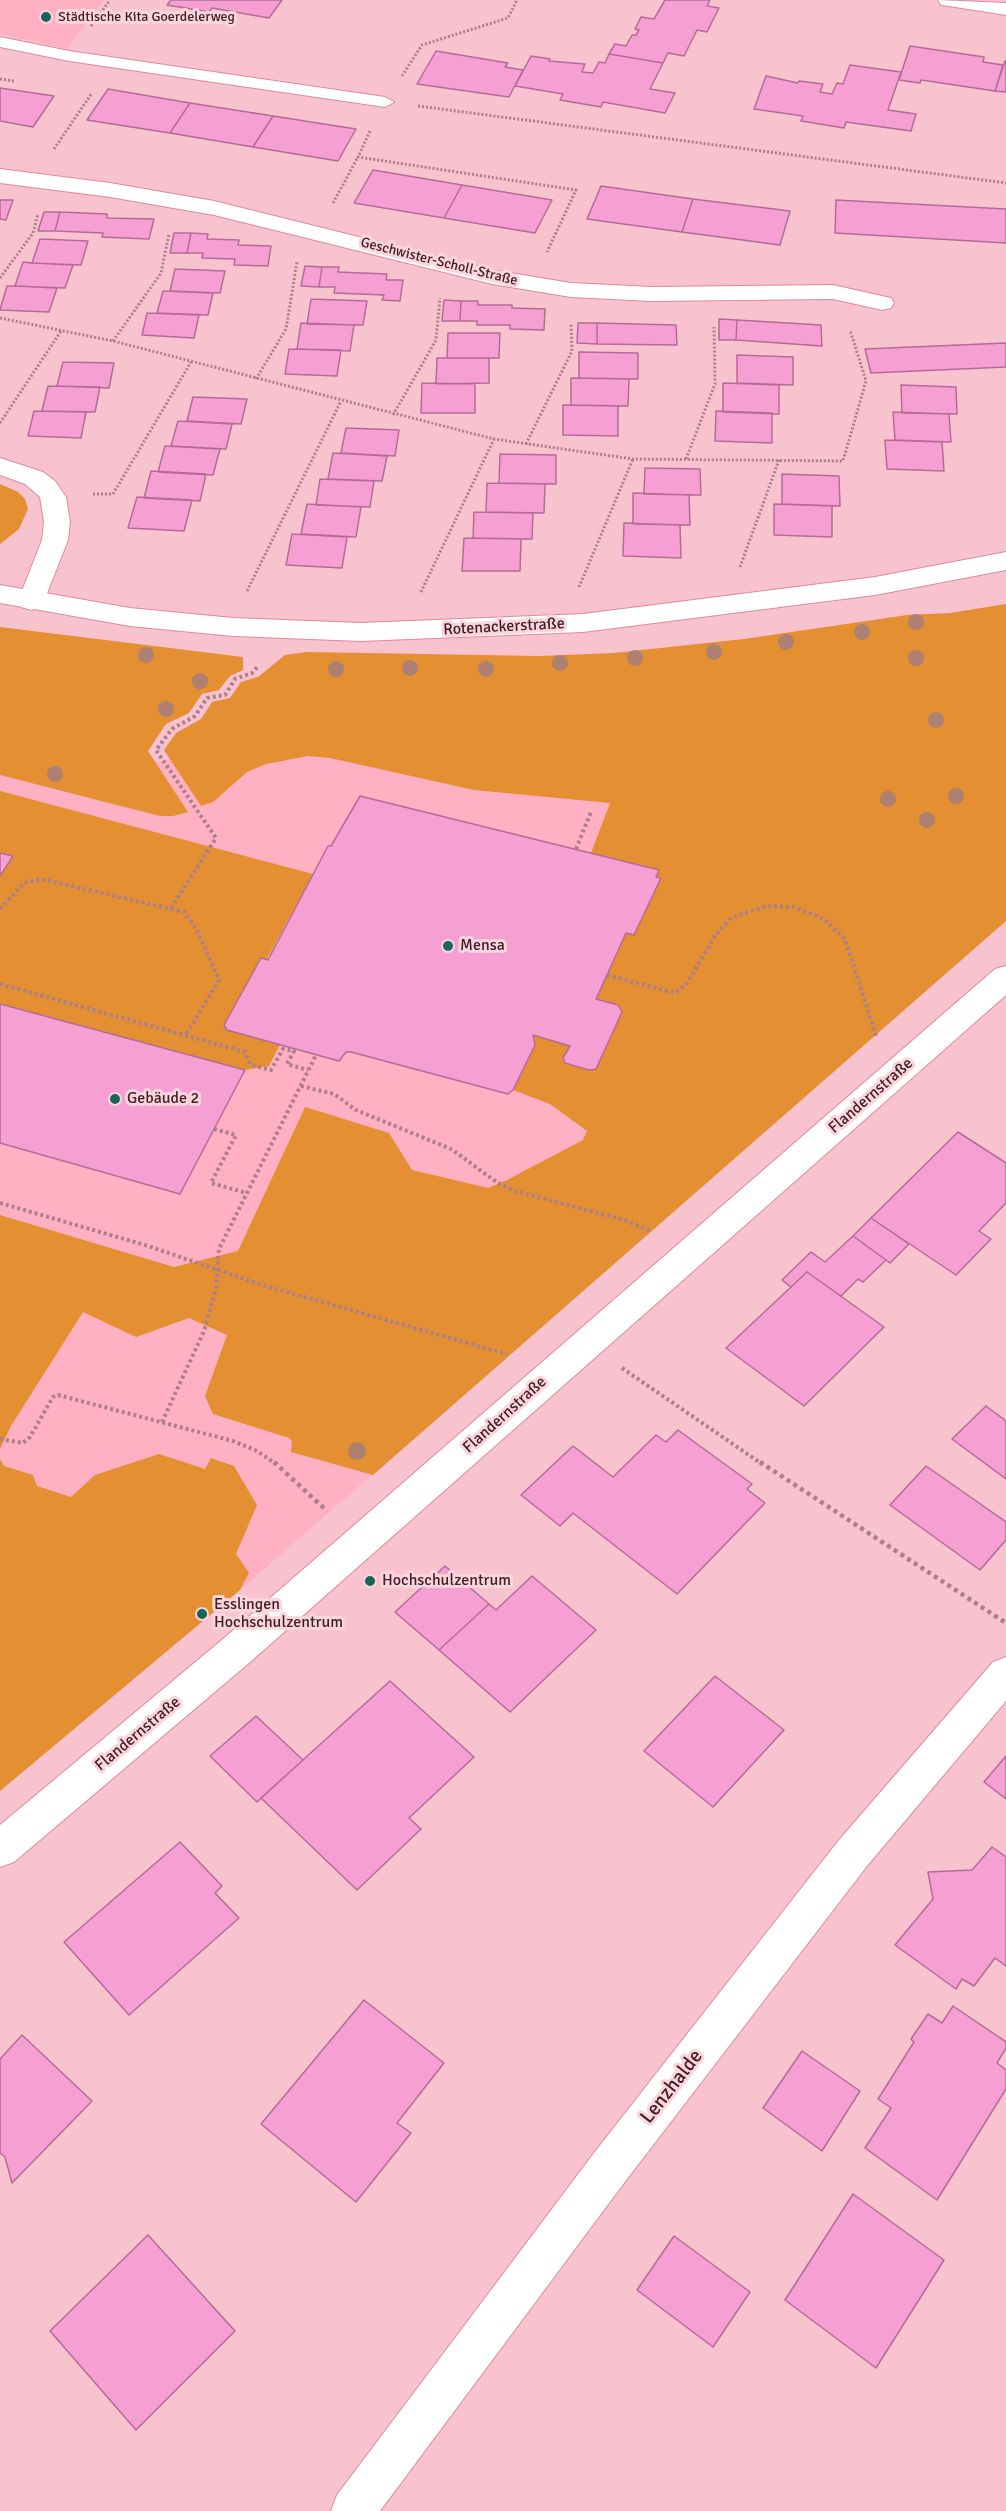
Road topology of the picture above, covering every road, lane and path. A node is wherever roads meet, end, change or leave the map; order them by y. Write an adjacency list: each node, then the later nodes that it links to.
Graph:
1 (517, 0): 10 (path)
2 (949, 0): 3 (street)
3 (1006, 9)
4 (0, 42): 10 (lane)
5 (0, 79): 6 (path)
6 (23, 82)
7 (97, 87): 9 (path)
8 (81, 91): 9 (path)
9 (93, 93): 12 (path)
10 (385, 102): 15 (path)
11 (373, 125): 13 (path)
12 (50, 155)
13 (358, 158): 16 (path); 19 (path)
14 (0, 176): 23 (street, Geschwister-Scholl-Straße)
15 (1006, 183)
16 (330, 207)
17 (40, 209): 21 (path)
18 (170, 231): 29 (path)
19 (544, 260)
20 (297, 268): 31 (path)
21 (0, 278)
22 (440, 293): 33 (path)
23 (882, 303)
24 (0, 318): 27 (path)
25 (571, 319): 36 (path)
26 (714, 324): 38 (path)
27 (61, 331): 29 (path); 34 (path)
28 (854, 340): 39 (path)
29 (113, 341): 30 (path)
30 (191, 362): 31 (path); 41 (path)
31 (256, 379): 32 (path)
32 (341, 401): 33 (path); 44 (path)
33 (393, 415): 35 (path)
34 (0, 423)
35 (494, 439): 36 (path); 48 (path)
36 (526, 444): 37 (path)
37 (633, 459): 38 (path); 46 (path)
38 (686, 459): 39 (path)
39 (779, 460): 43 (path)
40 (0, 466): 47 (street)
41 (87, 486)
42 (1006, 561): 49 (street, Rotenackerstraße)
43 (740, 568)
44 (248, 591)
45 (0, 594): 47 (street, Rotenackerstraße)
46 (577, 594)
47 (31, 601): 49 (street, Rotenackerstraße)
48 (417, 602)
49 (274, 630): 52 (path)
50 (591, 812): 51 (path)
51 (576, 849)
52 (171, 908): 53 (path); 57 (path)
53 (0, 909)
54 (607, 975): 60 (path)
55 (1006, 977): 60 (street, Flandernstraße)
56 (0, 984): 57 (path)
57 (185, 1036): 59 (path)
58 (316, 1055): 59 (path)
59 (308, 1070): 61 (path)
60 (897, 1073): 65 (street, Flandernstraße)
61 (301, 1086): 63 (path); 65 (path)
62 (213, 1129): 63 (path)
63 (247, 1193): 66 (path)
64 (0, 1203): 66 (path)
65 (689, 1255): 67 (street, Flandernstraße)
66 (217, 1268): 67 (path); 68 (path)
67 (556, 1369): 70 (street, Flandernstraße); 71 (path)
68 (162, 1422): 69 (path); 70 (path)
69 (0, 1439)
70 (361, 1542): 73 (street, Flandernstraße)
71 (1006, 1623)
72 (1006, 1674): 74 (street, Lenzhalde)
73 (0, 1849)
74 (353, 2511)

